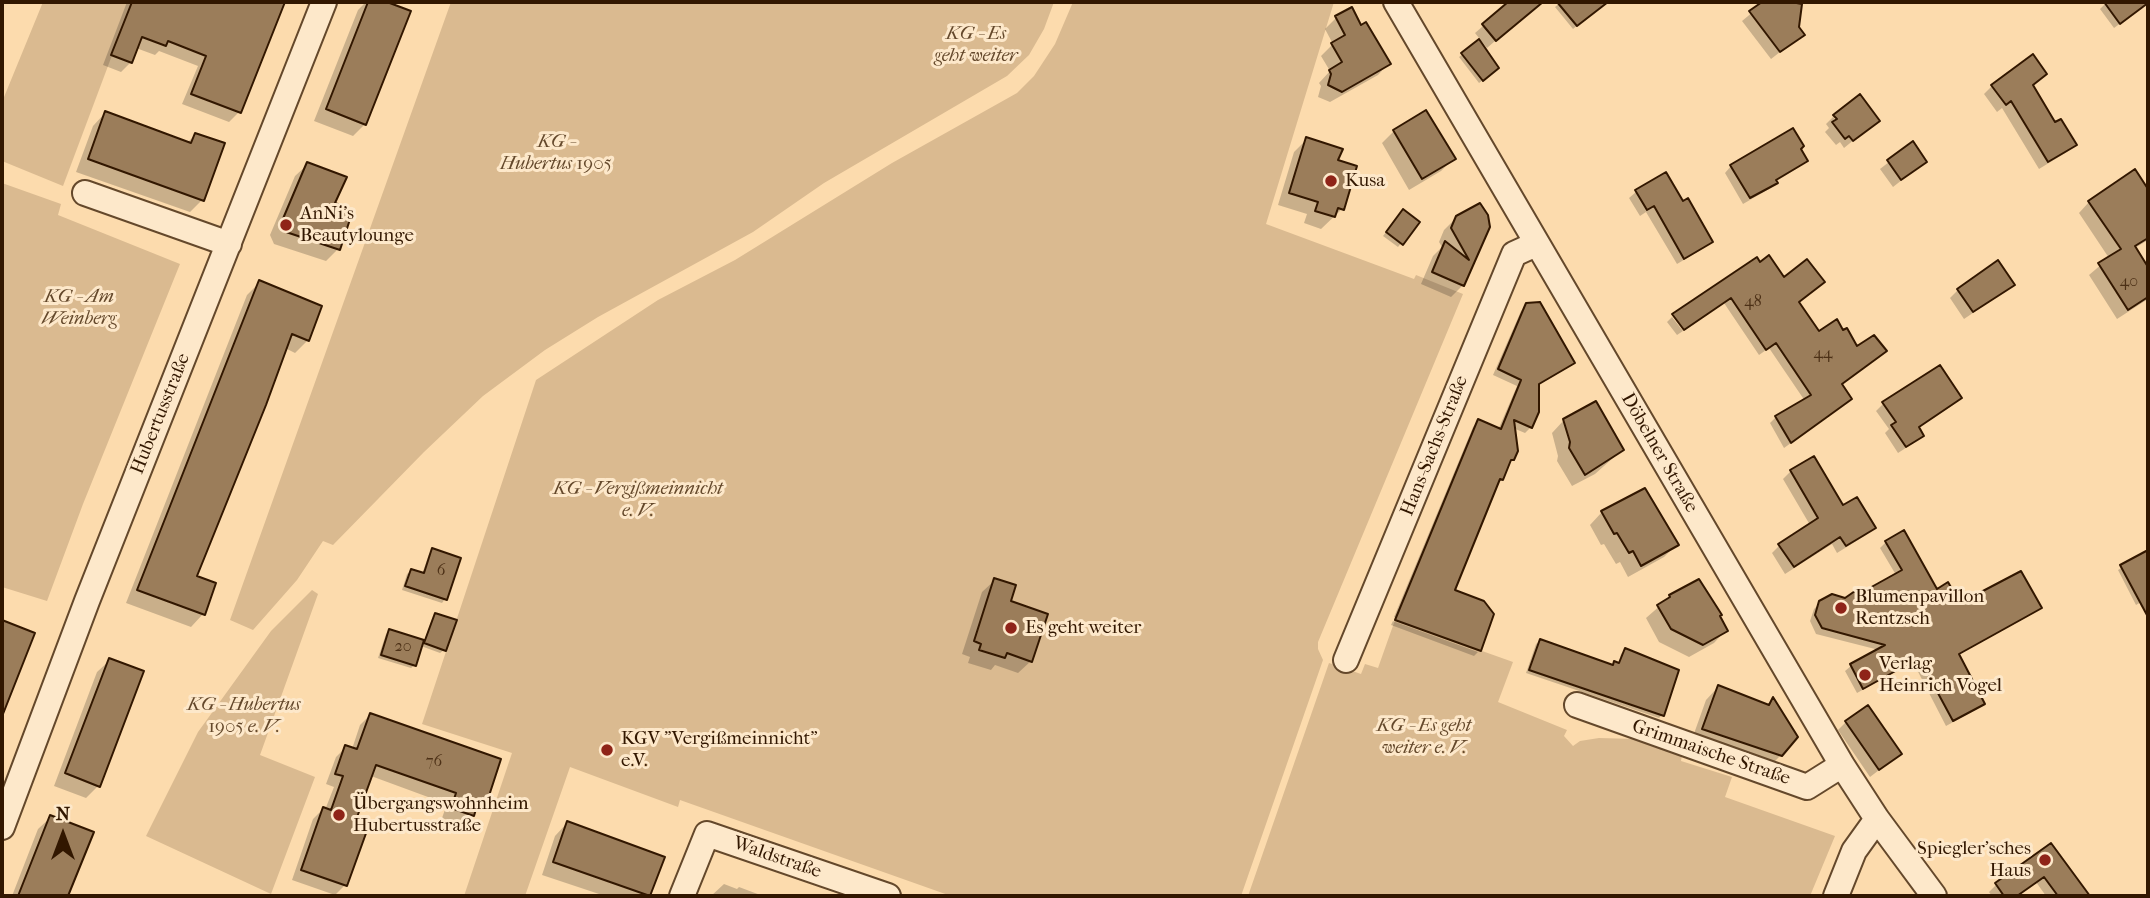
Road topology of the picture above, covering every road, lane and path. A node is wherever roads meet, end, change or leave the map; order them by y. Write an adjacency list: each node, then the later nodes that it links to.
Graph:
1 (324, 2): 4 (street, Hubertusstraße)
2 (1396, 2): 5 (street, Döbelner Straße)
3 (85, 193): 4 (street)
4 (229, 244): 10 (street, Hubertusstraße)
5 (1536, 244): 6 (street, Hans-Sachs-Straße); 8 (street, Döbelner Straße)
6 (1346, 660)
7 (1577, 705): 8 (street, Grimmaische Straße)
8 (1842, 765): 9 (street, Döbelner Straße)
9 (1877, 820): 13 (street); 14 (street, Döbelner Straße)
10 (2, 827)
11 (682, 896): 12 (street, Waldstraße)
12 (888, 896)
13 (1836, 896)
14 (1934, 896)

